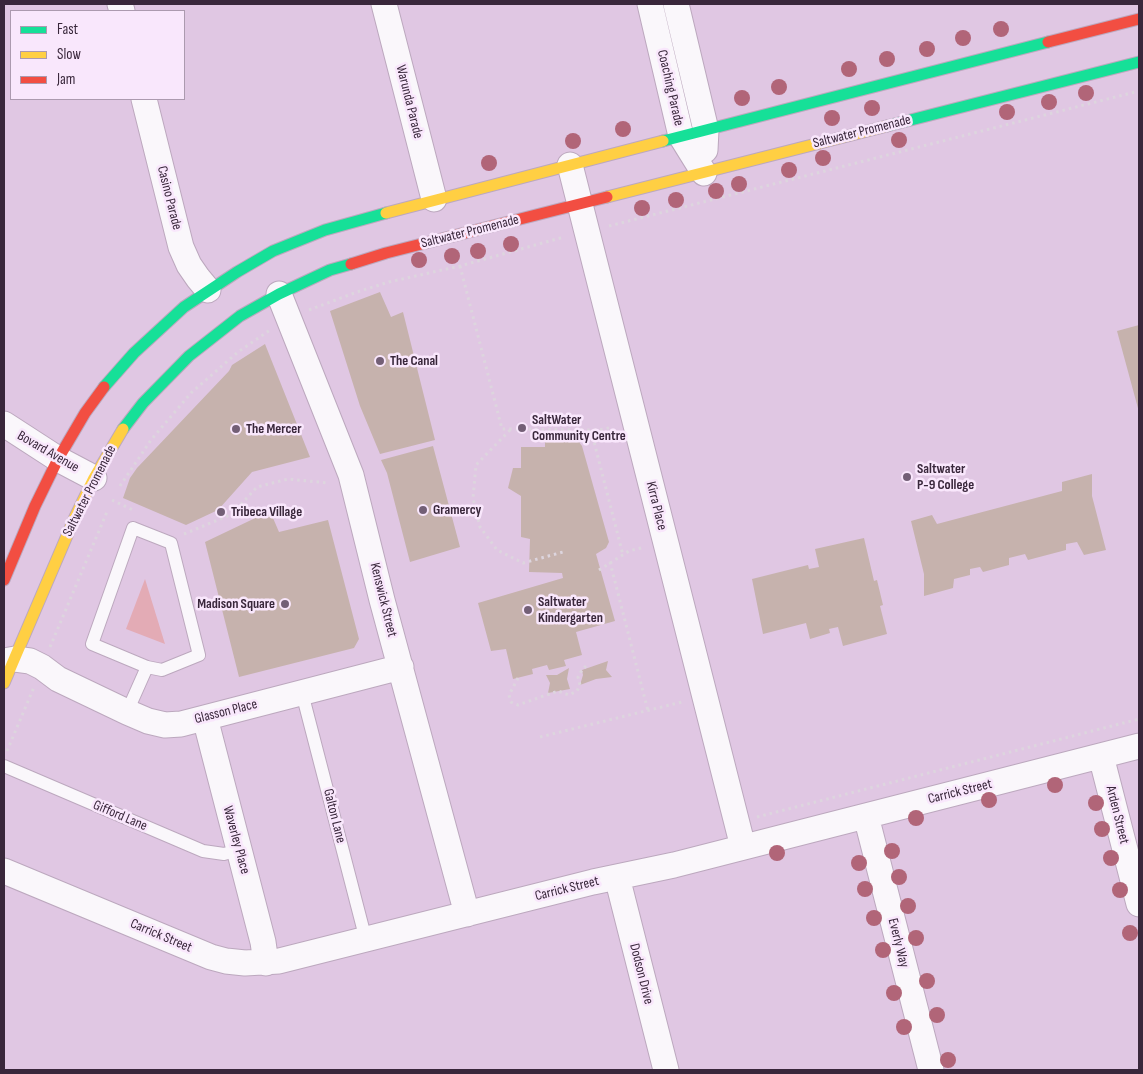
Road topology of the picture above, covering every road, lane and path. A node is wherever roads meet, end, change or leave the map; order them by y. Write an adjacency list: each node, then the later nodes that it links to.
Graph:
1 (384, 4): 12 (street, Warunda Parade)
2 (650, 4): 9 (street, Coaching Parade)
3 (676, 4): 8 (street, Coaching Parade)
4 (1139, 19): 8 (street)
5 (1139, 62): 11 (street, Saltwater Promenade)
6 (1139, 91): 14 (path)
7 (144, 100): 16 (street, Casino Parade)
8 (706, 130): 9 (street); 11 (street, Coaching Parade)
9 (681, 136): 10 (street); 11 (street, Coaching Parade)
10 (570, 165): 12 (street); 13 (street, Kirra Place)
11 (704, 173): 13 (street, Saltwater Promenade)
12 (434, 199): 16 (street)
13 (580, 205): 14 (street, Kirra Place); 17 (street, Saltwater Promenade)
14 (587, 231): 15 (path); 53 (street, Kirra Place)
15 (460, 266): 18 (path); 21 (path)
16 (208, 290): 23 (street)
17 (279, 294): 18 (street, Kenswick Street); 24 (street, Saltwater Promenade)
18 (290, 318): 26 (path); 37 (street, Kenswick Street)
19 (4, 424): 23 (street, Bovard Avenue)
20 (614, 427): 22 (path)
21 (511, 430): 22 (path); 30 (path)
22 (592, 430): 31 (path)
23 (58, 458): 24 (street, Bovard Avenue); 34 (street)
24 (94, 478): 38 (street, Saltwater Promenade)
25 (329, 483): 28 (path)
26 (112, 500): 27 (path); 39 (path)
27 (136, 512)
28 (176, 531)
29 (645, 547): 31 (path)
30 (563, 552)
31 (623, 555): 32 (path)
32 (610, 562): 33 (path); 43 (path)
33 (599, 570)
34 (4, 580)
35 (586, 666): 40 (path)
36 (147, 667): 36 (lane); 44 (lane)
37 (401, 668): 41 (street, Glasson Place); 58 (street, Kenswick Street)
38 (7, 670): 39 (street, Glasson Place)
39 (46, 674): 44 (street, Glasson Place); 50 (path)
40 (518, 678)
41 (302, 693): 45 (street, Glasson Place); 59 (lane, Galton Lane)
42 (684, 702): 43 (path)
43 (648, 711): 47 (path)
44 (127, 712): 45 (street, Glasson Place)
45 (205, 718): 54 (street, Waverley Place)
46 (1139, 719): 53 (path)
47 (540, 737)
48 (1139, 746): 49 (street, Carrick Street)
49 (1101, 756): 52 (street, Carrick Street); 57 (street, Arden Street)
50 (4, 759)
51 (4, 766): 54 (lane, Gifford Lane)
52 (866, 816): 53 (street, Carrick Street); 62 (street, Everly Way)
53 (740, 835): 56 (street, Carrick Street)
54 (239, 850): 60 (street, Waverley Place)
55 (4, 871): 60 (street, Carrick Street)
56 (616, 877): 58 (street, Carrick Street); 61 (street, Dodson Drive)
57 (1139, 904)
58 (467, 914): 59 (street, Carrick Street)
59 (366, 940): 60 (street, Carrick Street)
60 (266, 962)
61 (666, 1070)
62 (931, 1070)

